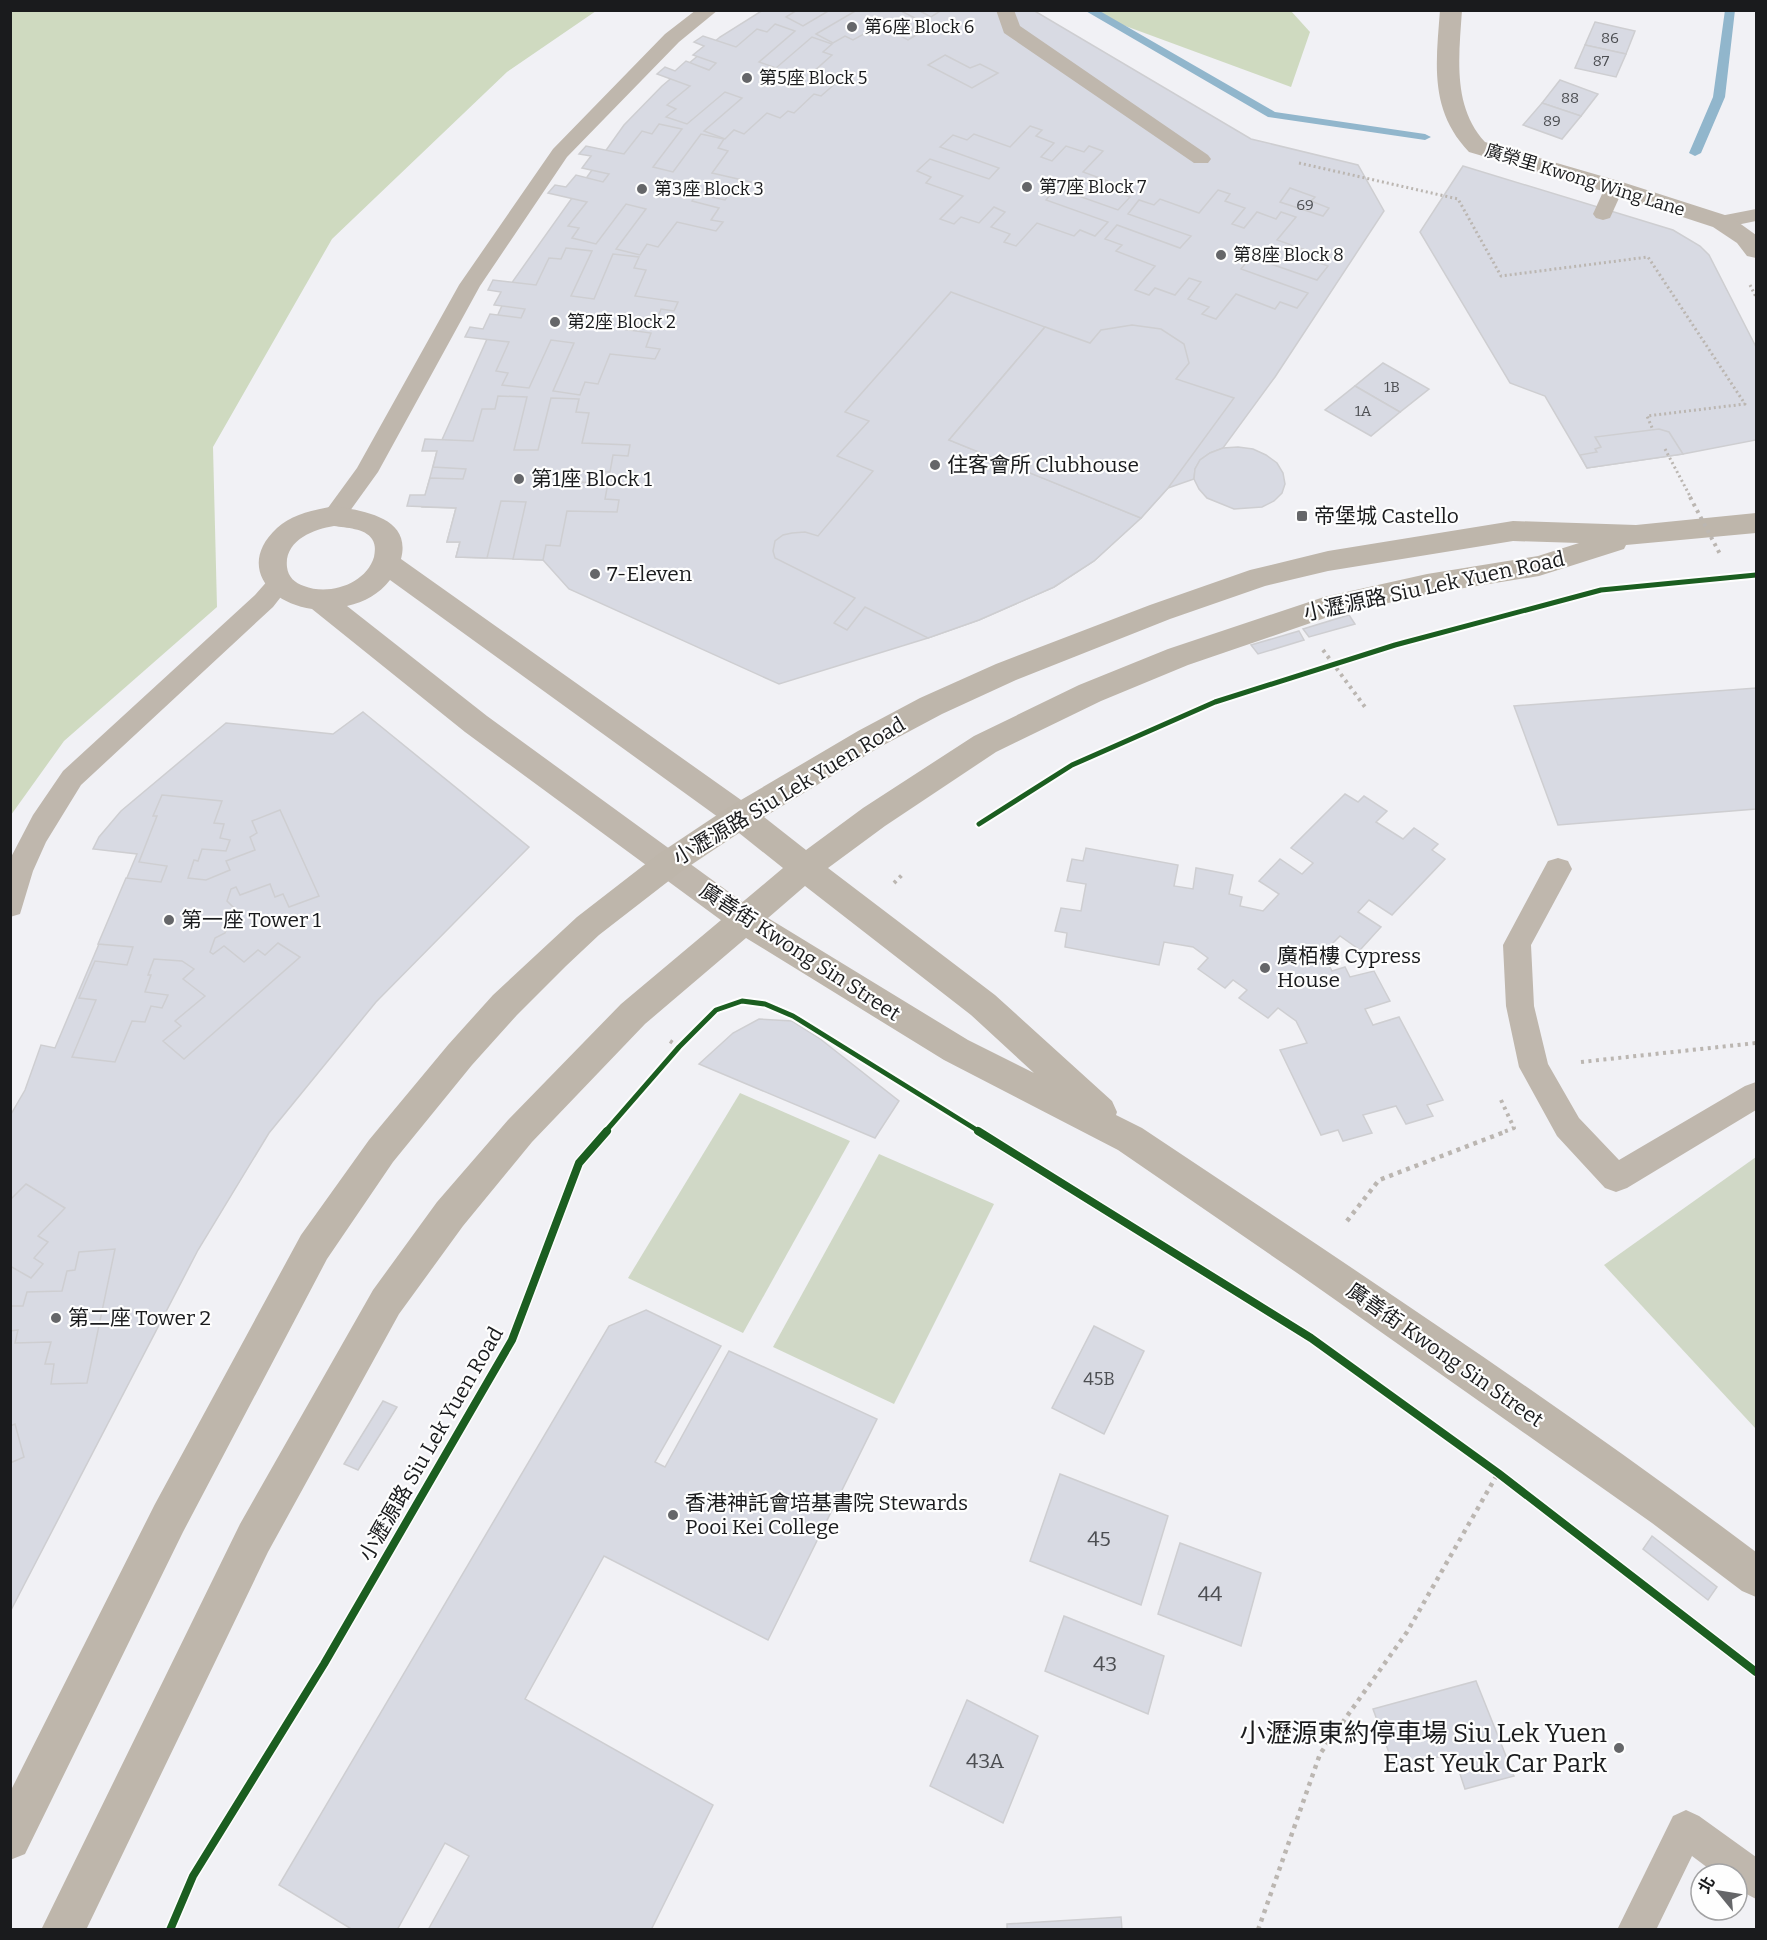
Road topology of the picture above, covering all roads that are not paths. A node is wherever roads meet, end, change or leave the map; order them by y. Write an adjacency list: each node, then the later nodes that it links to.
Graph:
1 (709, 10): 10 (lane)
2 (1005, 10): 4 (lane)
3 (1451, 10): 5 (street, 廣榮里 Kwong Wing Lane)
4 (1201, 159)
5 (1614, 187): 6 (lane); 8 (street, 廣榮里 Kwong Wing Lane)
6 (1603, 214)
7 (1756, 215): 8 (lane)
8 (1722, 222): 9 (street, 廣榮里 Kwong Wing Lane)
9 (1756, 251)
10 (334, 516): 13 (street); 14 (street)
11 (1756, 523): 12 (street, 小瀝源路 Siu Lek Yuen Road)
12 (1636, 535): 16 (street, 小瀝源路 Siu Lek Yuen Road); 18 (street, 小瀝源路 Siu Lek Yuen Road)
13 (388, 564): 15 (street, 廣善街 Kwong Sin Street); 16 (street, 廣善街 Kwong Sin Street)
14 (279, 584): 15 (street, 廣善街 Kwong Sin Street); 20 (lane)
15 (320, 600): 17 (street, 廣善街 Kwong Sin Street)
16 (740, 816): 17 (street, 小瀝源路 Siu Lek Yuen Road); 18 (street, 廣善街 Kwong Sin Street)
17 (668, 864): 21 (street, 廣善街 Kwong Sin Street); 25 (street, 小瀝源路 Siu Lek Yuen Road)
18 (804, 869): 21 (street, 小瀝源路 Siu Lek Yuen Road); 23 (street, 廣善街 Kwong Sin Street)
19 (1558, 869): 22 (lane)
20 (10, 906)
21 (744, 920): 23 (street, 廣善街 Kwong Sin Street); 27 (street, 小瀝源路 Siu Lek Yuen Road)
22 (1756, 1095)
23 (1130, 1139): 24 (street, 廣善街 Kwong Sin Street)
24 (1756, 1577)
25 (10, 1839)
26 (1756, 1880): 28 (lane)
27 (63, 1929)
28 (1636, 1929)

